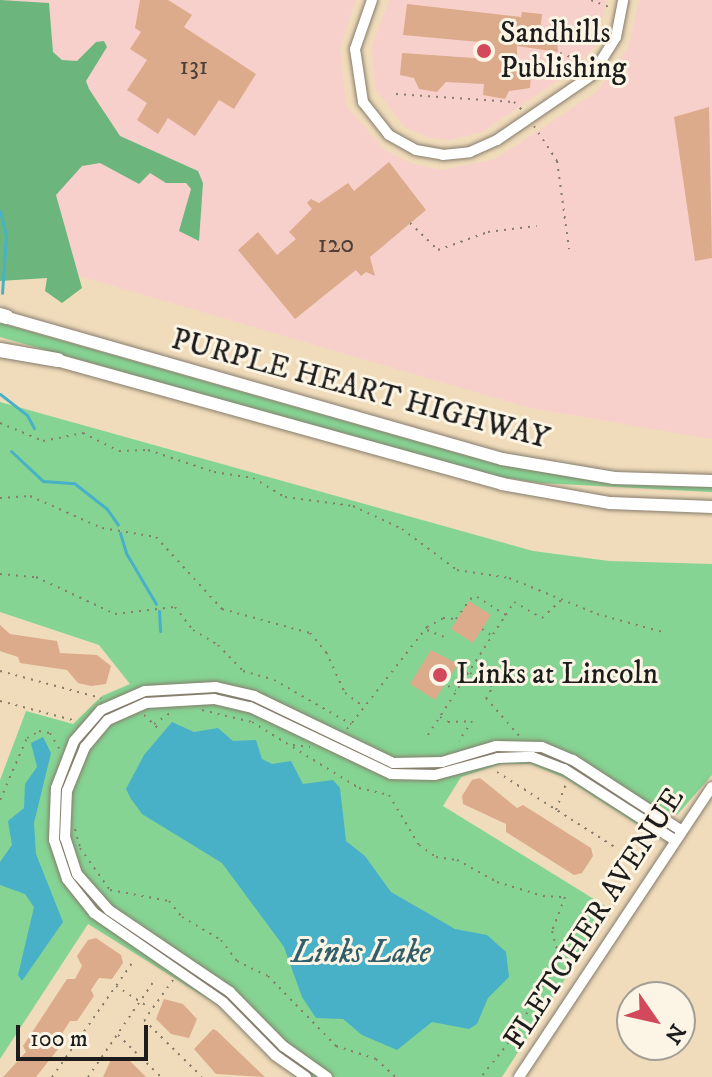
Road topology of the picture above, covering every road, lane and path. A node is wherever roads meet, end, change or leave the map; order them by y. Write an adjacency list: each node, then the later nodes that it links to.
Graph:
1 (372, 0): 6 (street)
2 (591, 0): 4 (path)
3 (623, 0): 5 (street)
4 (609, 7)
5 (595, 71): 6 (street); 6 (path)
6 (580, 82)
7 (396, 94): 8 (path)
8 (526, 115)
9 (532, 124): 12 (path)
10 (410, 223): 11 (path)
11 (537, 226)
12 (569, 249)
13 (2, 316): 18 (main road, PURPLE HEART HIGHWAY)
14 (0, 344): 16 (main road, PURPLE HEART HIGHWAY)
15 (0, 350): 16 (highway)
16 (58, 360): 20 (main road, PURPLE HEART HIGHWAY)
17 (0, 423): 22 (path)
18 (712, 481)
19 (0, 498): 38 (path)
20 (712, 507)
21 (0, 574): 45 (path)
22 (562, 600): 23 (path); 26 (path)
23 (506, 615): 25 (path); 27 (path)
24 (482, 629): 27 (path)
25 (425, 630): 28 (path); 38 (path)
26 (663, 632)
27 (492, 636): 31 (path)
28 (444, 637)
29 (508, 663): 33 (path)
30 (0, 671): 36 (path)
31 (469, 672): 33 (path); 34 (path)
32 (448, 686): 34 (path)
33 (493, 686): 49 (path)
34 (457, 691): 42 (path)
35 (195, 693): 52 (street); 58 (street); 62 (street)
36 (102, 698)
37 (0, 701): 43 (path)
38 (364, 707): 45 (path)
39 (190, 710): 77 (path)
40 (176, 711): 44 (path)
41 (144, 715): 44 (path)
42 (440, 717): 48 (path); 50 (path)
43 (79, 722)
44 (154, 724): 46 (path)
45 (351, 724): 47 (path)
46 (158, 728)
47 (344, 734)
48 (428, 735)
49 (526, 739)
50 (459, 741)
51 (61, 752): 56 (path)
52 (392, 769): 54 (street); 59 (street)
53 (497, 772): 57 (path)
54 (573, 774): 57 (path); 59 (street)
55 (712, 787): 60 (street, FLETCHER AVENUE)
56 (0, 800)
57 (556, 810): 61 (path)
58 (64, 816): 62 (street); 76 (path)
59 (654, 820): 60 (street)
60 (676, 834): 78 (street, FLETCHER AVENUE)
61 (618, 849)
62 (87, 898): 74 (street); 75 (street)
63 (132, 963): 66 (path)
64 (156, 978): 67 (path)
65 (167, 985): 68 (path)
66 (116, 986): 67 (path); 70 (path)
67 (140, 1001): 68 (path); 69 (path)
68 (151, 1009): 73 (path)
69 (117, 1034): 71 (path); 72 (path)
70 (52, 1077)
71 (88, 1077)
72 (161, 1077)
73 (202, 1077)
74 (306, 1077)
75 (327, 1077)
76 (395, 1077)
77 (481, 1077)
78 (519, 1077)

